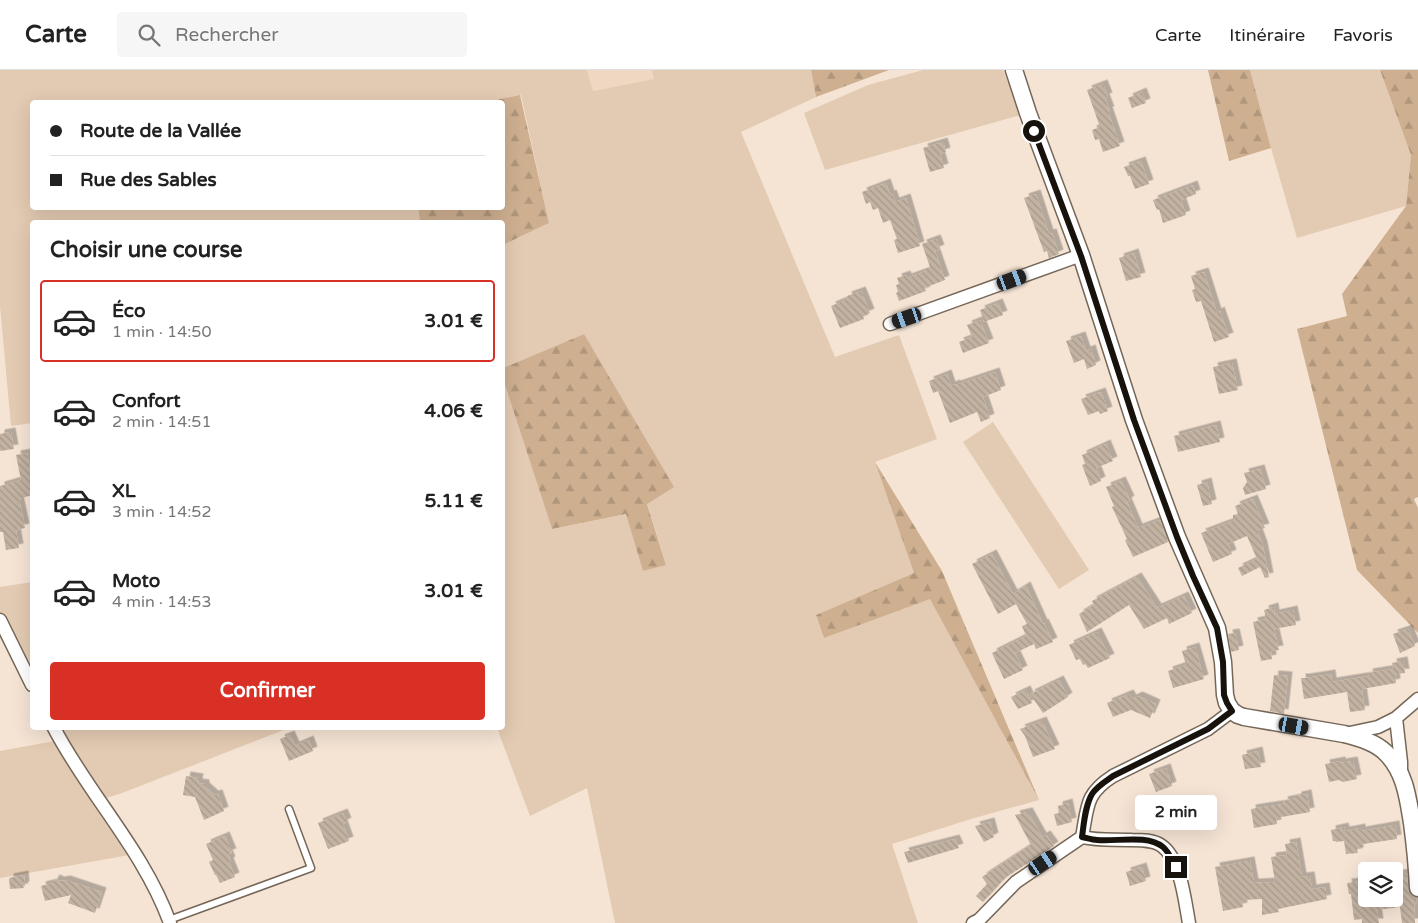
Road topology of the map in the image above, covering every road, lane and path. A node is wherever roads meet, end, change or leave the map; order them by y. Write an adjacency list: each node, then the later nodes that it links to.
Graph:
1 (1014, 70): 2 (street)
2 (1081, 256): 3 (street); 7 (street)
3 (890, 324)
4 (0, 620): 5 (street)
5 (30, 682)
6 (1418, 699): 8 (street)
7 (1232, 711): 10 (street); 13 (street)
8 (1396, 718): 10 (street); 11 (street)
9 (55, 730): 15 (street)
10 (1344, 734): 11 (street)
11 (1401, 774): 14 (street)
12 (289, 809): 15 (lane)
13 (1082, 837): 16 (street); 17 (street)
14 (1418, 888)
15 (169, 922)
16 (974, 923)
17 (1188, 923)

